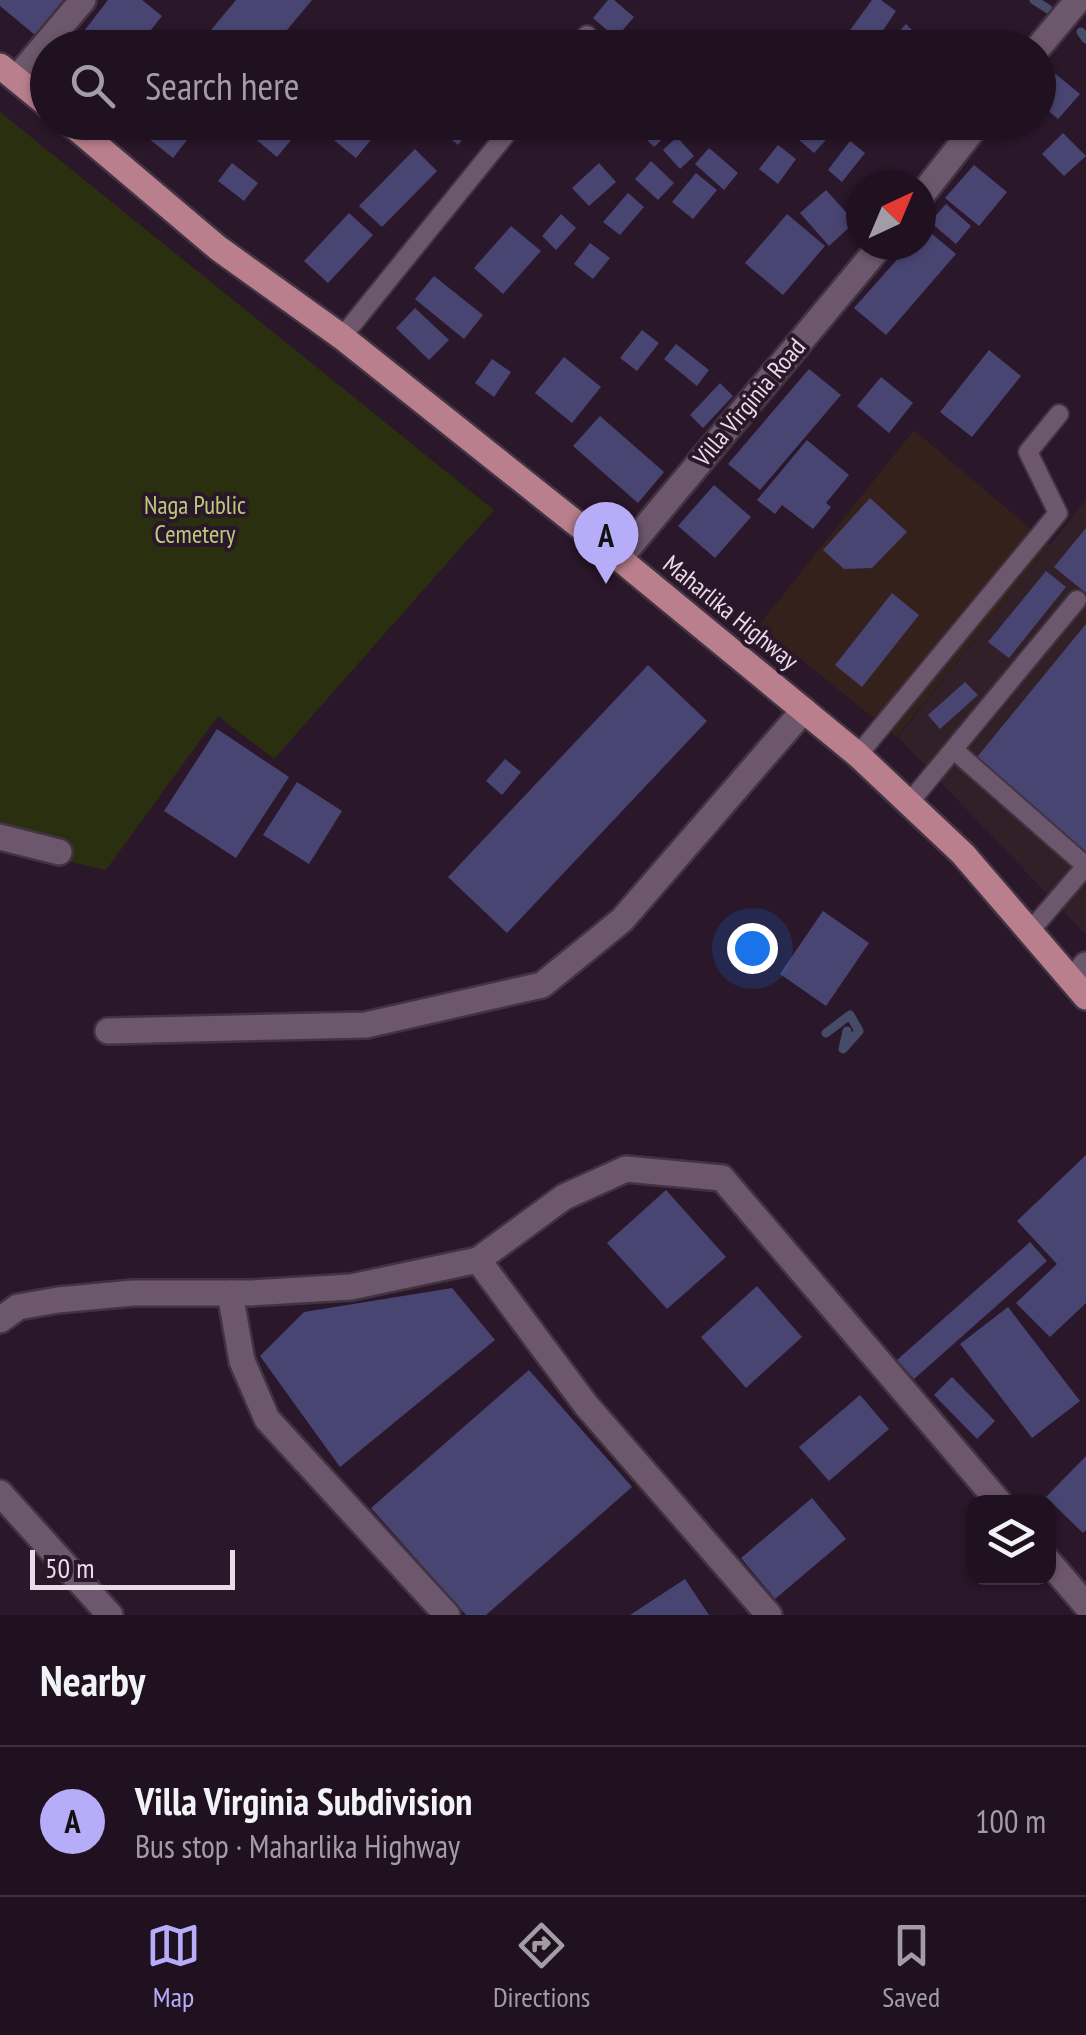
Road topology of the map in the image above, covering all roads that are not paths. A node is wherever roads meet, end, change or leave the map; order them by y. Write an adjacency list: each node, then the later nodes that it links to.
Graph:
1 (83, 0): 3 (street)
2 (1078, 0): 4 (street)
3 (52, 30)
4 (1053, 30)
5 (30, 51): 6 (street)
6 (8, 72): 7 (main road)
7 (30, 90)
8 (89, 140): 13 (main road, Maharlika Highway)
9 (501, 140): 13 (lane)
10 (965, 140): 11 (street)
11 (936, 177)
12 (868, 260): 15 (street, Villa Virginia Road)
13 (342, 337): 15 (main road, Maharlika Highway)
14 (1059, 414): 19 (lane)
15 (619, 559): 17 (main road, Maharlika Highway)
16 (1077, 600): 18 (lane)
17 (804, 710): 19 (main road, Maharlika Highway); 25 (street)
18 (954, 750): 20 (lane); 23 (lane)
19 (858, 755): 20 (main road, Maharlika Highway)
20 (909, 802): 23 (main road, Maharlika Highway)
21 (0, 837): 22 (street)
22 (59, 852)
23 (1031, 930): 24 (main road, Maharlika Highway)
24 (1082, 981)
25 (108, 1031)
26 (478, 1260): 27 (street); 30 (street); 35 (street)
27 (230, 1294): 28 (street); 34 (street)
28 (0, 1320)
29 (0, 1493): 33 (street)
30 (992, 1495)
31 (1056, 1570): 32 (street)
32 (1086, 1605)
33 (110, 1615)
34 (447, 1615)
35 (770, 1615)

